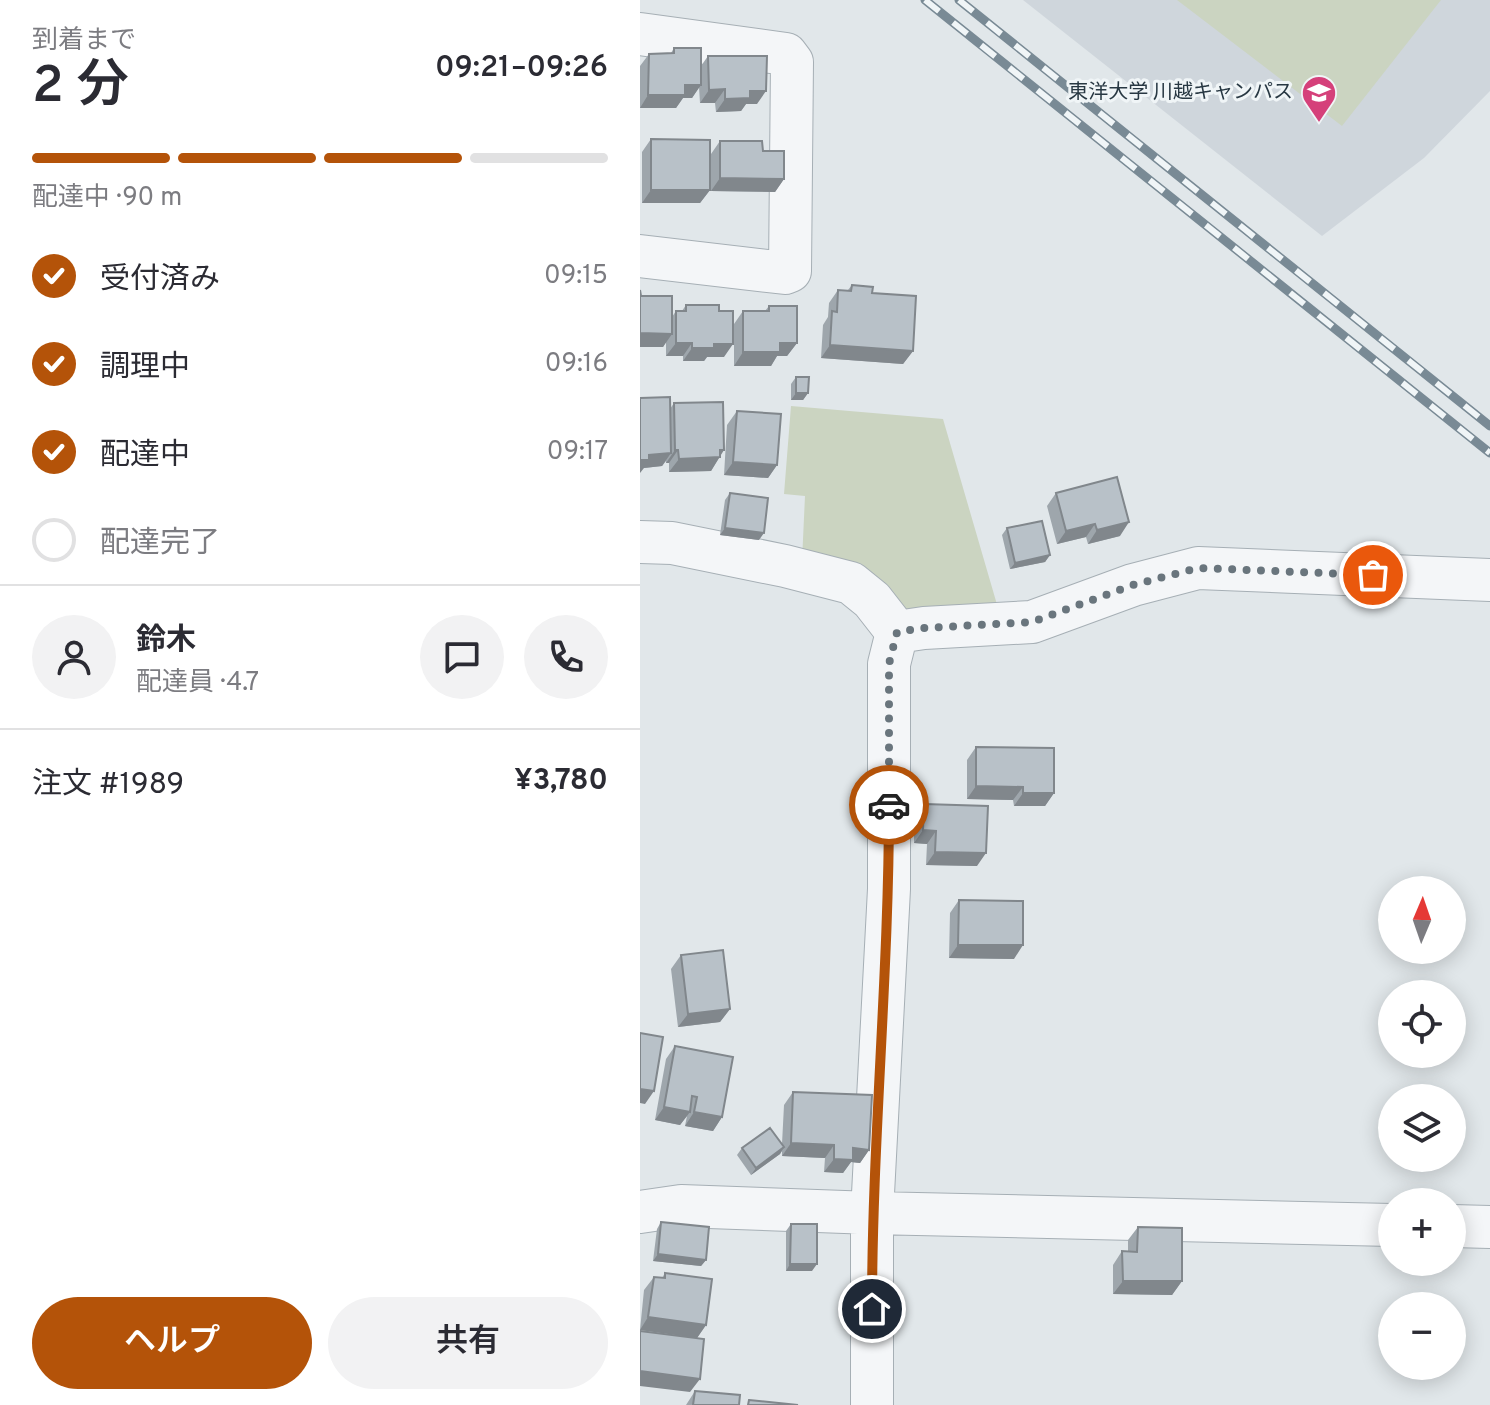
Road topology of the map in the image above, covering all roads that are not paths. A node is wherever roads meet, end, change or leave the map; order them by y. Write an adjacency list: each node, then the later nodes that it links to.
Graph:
1 (640, 34): 2 (street)
2 (640, 256)
3 (640, 542): 5 (street)
4 (1490, 580): 5 (street)
5 (897, 632): 7 (street)
6 (640, 1212): 7 (street)
7 (872, 1213): 8 (street); 11 (street)
8 (1378, 1225)
9 (1466, 1226): 10 (street)
10 (1490, 1227)
11 (872, 1405)

